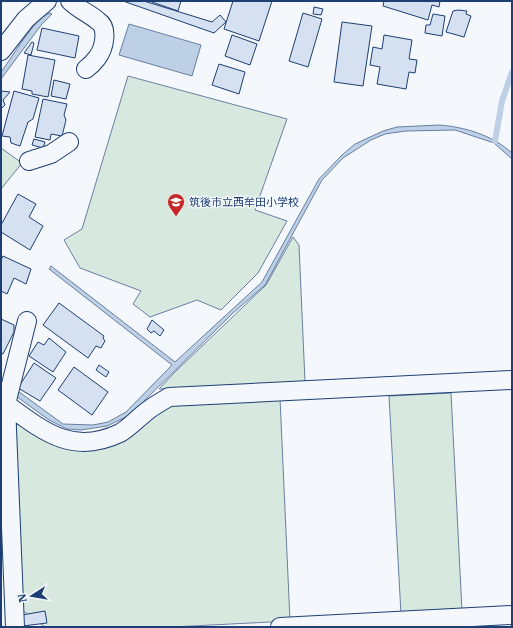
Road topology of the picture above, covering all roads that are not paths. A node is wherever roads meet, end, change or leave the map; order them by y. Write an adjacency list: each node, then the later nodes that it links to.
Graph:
1 (46, 1): 3 (street)
2 (70, 1): 4 (street)
3 (1, 51)
4 (86, 69)
5 (69, 142): 6 (street)
6 (29, 161)
7 (27, 321): 9 (street)
8 (512, 380): 9 (street)
9 (6, 404): 11 (street)
10 (512, 615): 12 (street)
11 (15, 627)
12 (280, 627)

